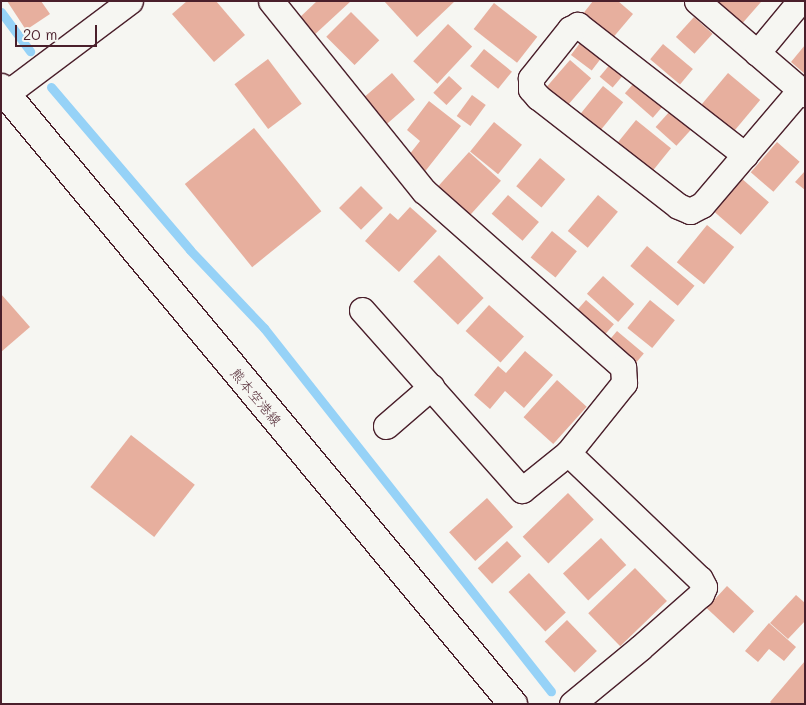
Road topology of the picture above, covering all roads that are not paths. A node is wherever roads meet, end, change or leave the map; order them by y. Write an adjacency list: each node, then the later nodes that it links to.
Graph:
1 (130, 1): 6 (street)
2 (271, 1): 12 (street)
3 (696, 1): 5 (street)
4 (800, 1): 5 (street)
5 (757, 53): 7 (street)
6 (4, 91): 13 (main road, 熊本空港線)
7 (803, 92): 8 (street)
8 (744, 155): 8 (street)
9 (362, 310): 10 (street)
10 (431, 387): 11 (street); 12 (street)
11 (386, 426)
12 (568, 453): 14 (street)
13 (513, 704)
14 (572, 704)

